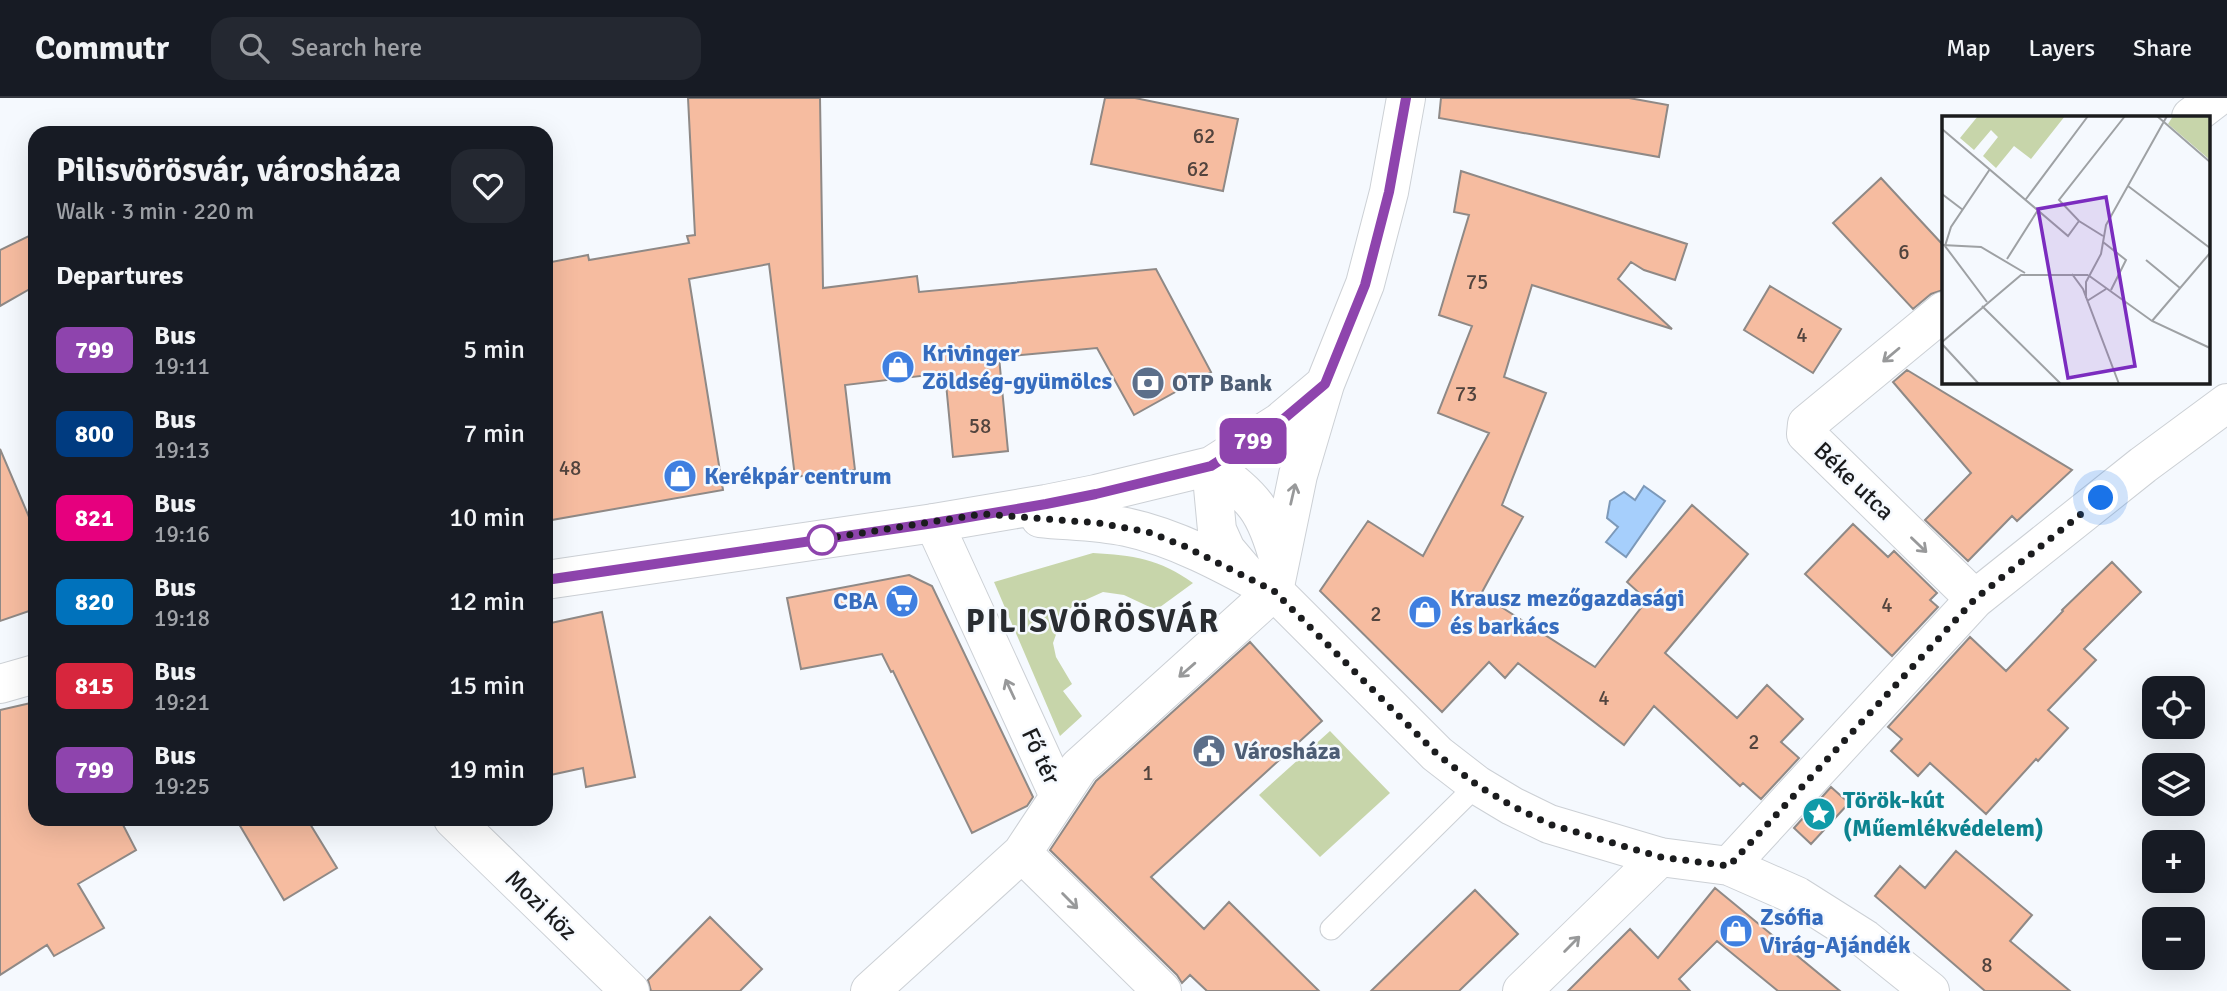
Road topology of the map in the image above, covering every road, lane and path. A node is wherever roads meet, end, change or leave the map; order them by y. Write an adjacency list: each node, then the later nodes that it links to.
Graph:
1 (1406, 98): 5 (street)
2 (2216, 98): 3 (street)
3 (2192, 116)
4 (1942, 313): 12 (street, Béke utca, one-way to 12)
5 (1325, 384): 7 (street); 10 (street, one-way to 5)
6 (2227, 404): 12 (street)
7 (1211, 466): 8 (street); 10 (street)
8 (982, 514): 9 (street); 10 (street)
9 (934, 523): 11 (street); 16 (street, Fő tér, one-way to 9)
10 (1268, 577): 15 (street); 16 (street, Fő tér, one-way to 16)
11 (553, 579)
12 (1975, 599): 20 (street)
13 (28, 676): 14 (street)
14 (0, 684)
15 (1477, 785): 19 (street); 21 (lane)
16 (1059, 796): 18 (street)
17 (460, 826): 22 (street, Mozi köz)
18 (1022, 853): 23 (street); 24 (street, one-way to 24)
19 (1660, 857): 20 (street); 25 (street, one-way to 19)
20 (1729, 866): 26 (street)
21 (1331, 929)
22 (630, 991)
23 (870, 991)
24 (1162, 991)
25 (1522, 991)
26 (1930, 991)

